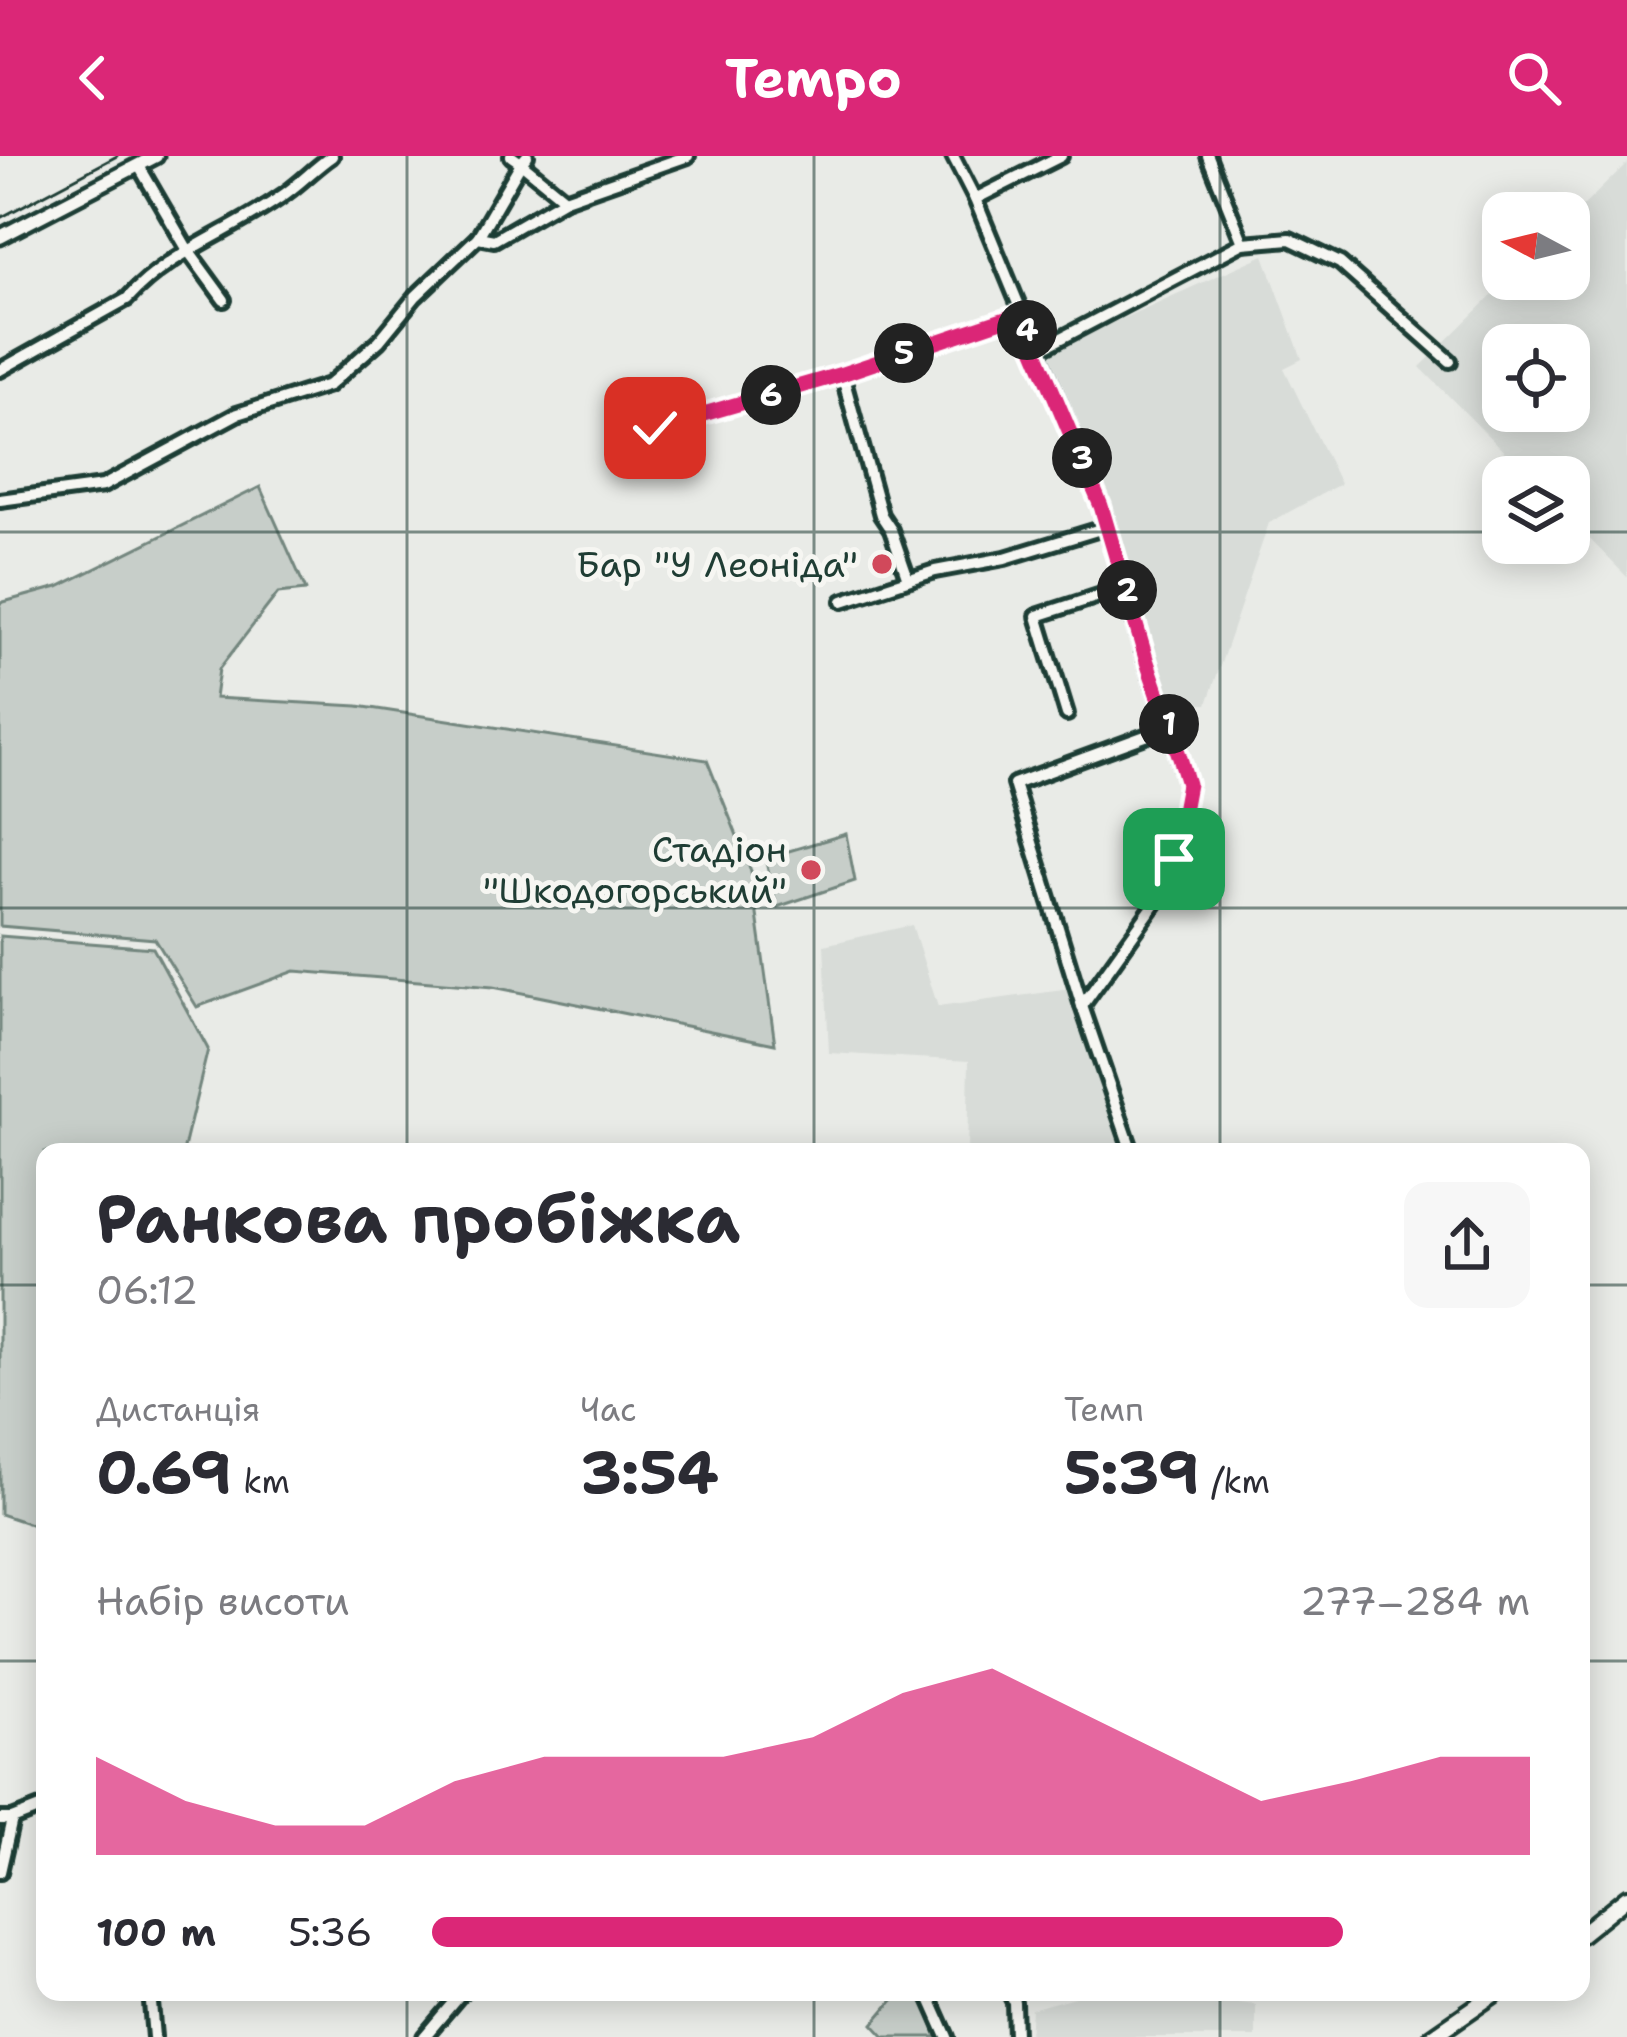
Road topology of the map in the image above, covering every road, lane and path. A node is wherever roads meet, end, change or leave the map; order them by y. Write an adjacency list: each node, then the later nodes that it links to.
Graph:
1 (155, 156): 8 (street)
2 (332, 156): 14 (street)
3 (688, 156): 9 (street)
4 (953, 156): 10 (street)
5 (1061, 156): 10 (street)
6 (1208, 156): 13 (street)
7 (520, 158): 9 (street); 12 (street)
8 (139, 166): 11 (street); 14 (street)
9 (566, 199): 12 (street)
10 (974, 199): 16 (street)
11 (0, 237)
12 (478, 237): 22 (street)
13 (1243, 243): 17 (street); 18 (street)
14 (189, 251): 15 (street); 19 (street)
15 (224, 300)
16 (1020, 314): 17 (street); 20 (street)
17 (1037, 351): 23 (street)
18 (1450, 362)
19 (0, 370)
20 (842, 374): 21 (street); 24 (street)
21 (655, 428)
22 (0, 500)
23 (1107, 527): 24 (street); 25 (street)
24 (908, 579): 26 (street)
25 (1126, 587): 27 (street); 28 (street)
26 (843, 601)
27 (1067, 714)
28 (1170, 728): 29 (street); 29 (street)
29 (1082, 1006): 30 (street)
30 (1129, 1143)
31 (36, 1809): 32 (street)
32 (6, 1819): 33 (street)
33 (0, 1872)
34 (1627, 1897): 35 (main road)
35 (1590, 1925)
36 (151, 2001): 41 (street)
37 (454, 2001): 42 (street)
38 (931, 2001): 43 (street)
39 (1013, 2001): 44 (street)
40 (1484, 2001): 45 (main road)
41 (154, 2037)
42 (424, 2037)
43 (947, 2037)
44 (1016, 2037)
45 (1432, 2037)

